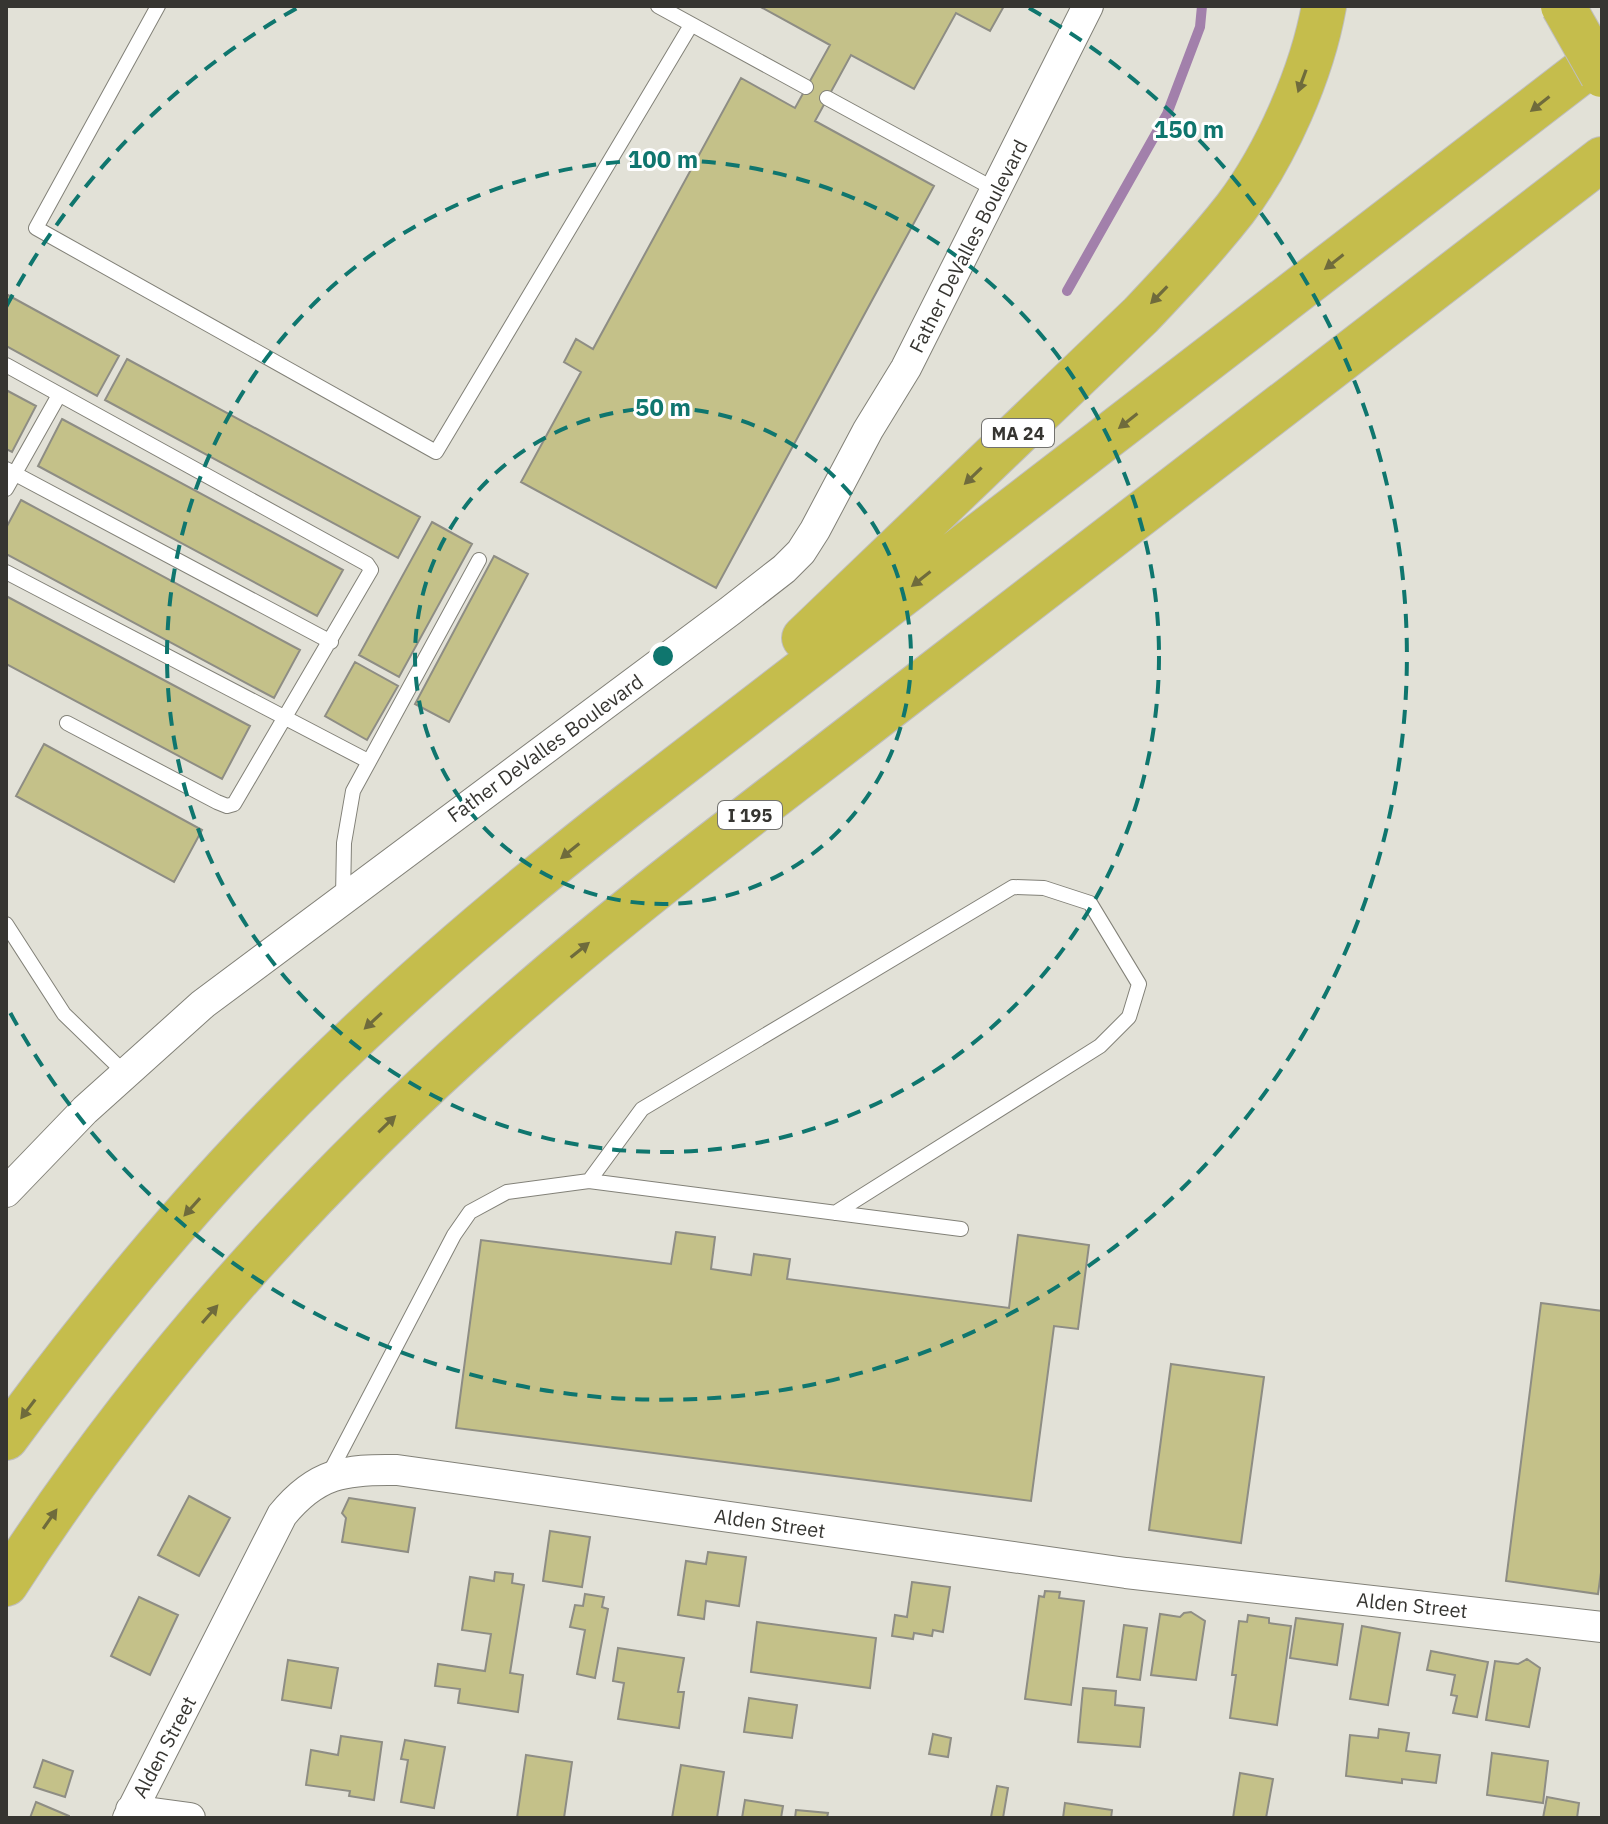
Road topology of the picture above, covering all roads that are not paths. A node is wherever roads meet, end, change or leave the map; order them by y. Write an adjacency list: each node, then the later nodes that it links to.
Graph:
1 (158, 6): 6 (lane)
2 (658, 6): 6 (lane)
3 (1088, 6): 12 (street, Father DeValles Boulevard)
4 (1324, 6): 23 (highway, MA 24, one-way to 23)
5 (1563, 6): 8 (highway, bridge)
6 (691, 25): 9 (lane)
7 (1602, 56): 23 (highway, one-way to 23)
8 (1602, 75)
9 (806, 87)
10 (827, 98): 12 (lane)
11 (1602, 159): 33 (highway, I 195, one-way to 11)
12 (996, 190): 24 (street, Father DeValles Boulevard)
13 (6, 365): 14 (lane)
14 (59, 395): 15 (lane); 19 (lane)
15 (10, 472): 16 (lane); 19 (lane)
16 (6, 489)
17 (479, 560): 22 (lane)
18 (6, 572): 20 (lane)
19 (331, 642): 20 (lane)
20 (286, 718): 21 (lane); 22 (lane)
21 (67, 723)
22 (368, 761): 24 (lane)
23 (631, 803): 31 (highway, one-way to 31)
24 (343, 898): 26 (street, Father DeValles Boulevard)
25 (6, 924): 26 (lane)
26 (125, 1073): 28 (street, Father DeValles Boulevard)
27 (589, 1181): 29 (lane); 29 (lane); 32 (lane)
28 (6, 1192)
29 (835, 1213): 30 (lane)
30 (961, 1229)
31 (6, 1438)
32 (328, 1477): 34 (street, Alden Street); 35 (street, Alden Street)
33 (6, 1584)
34 (1602, 1627)
35 (130, 1814): 36 (street)
36 (190, 1818)

